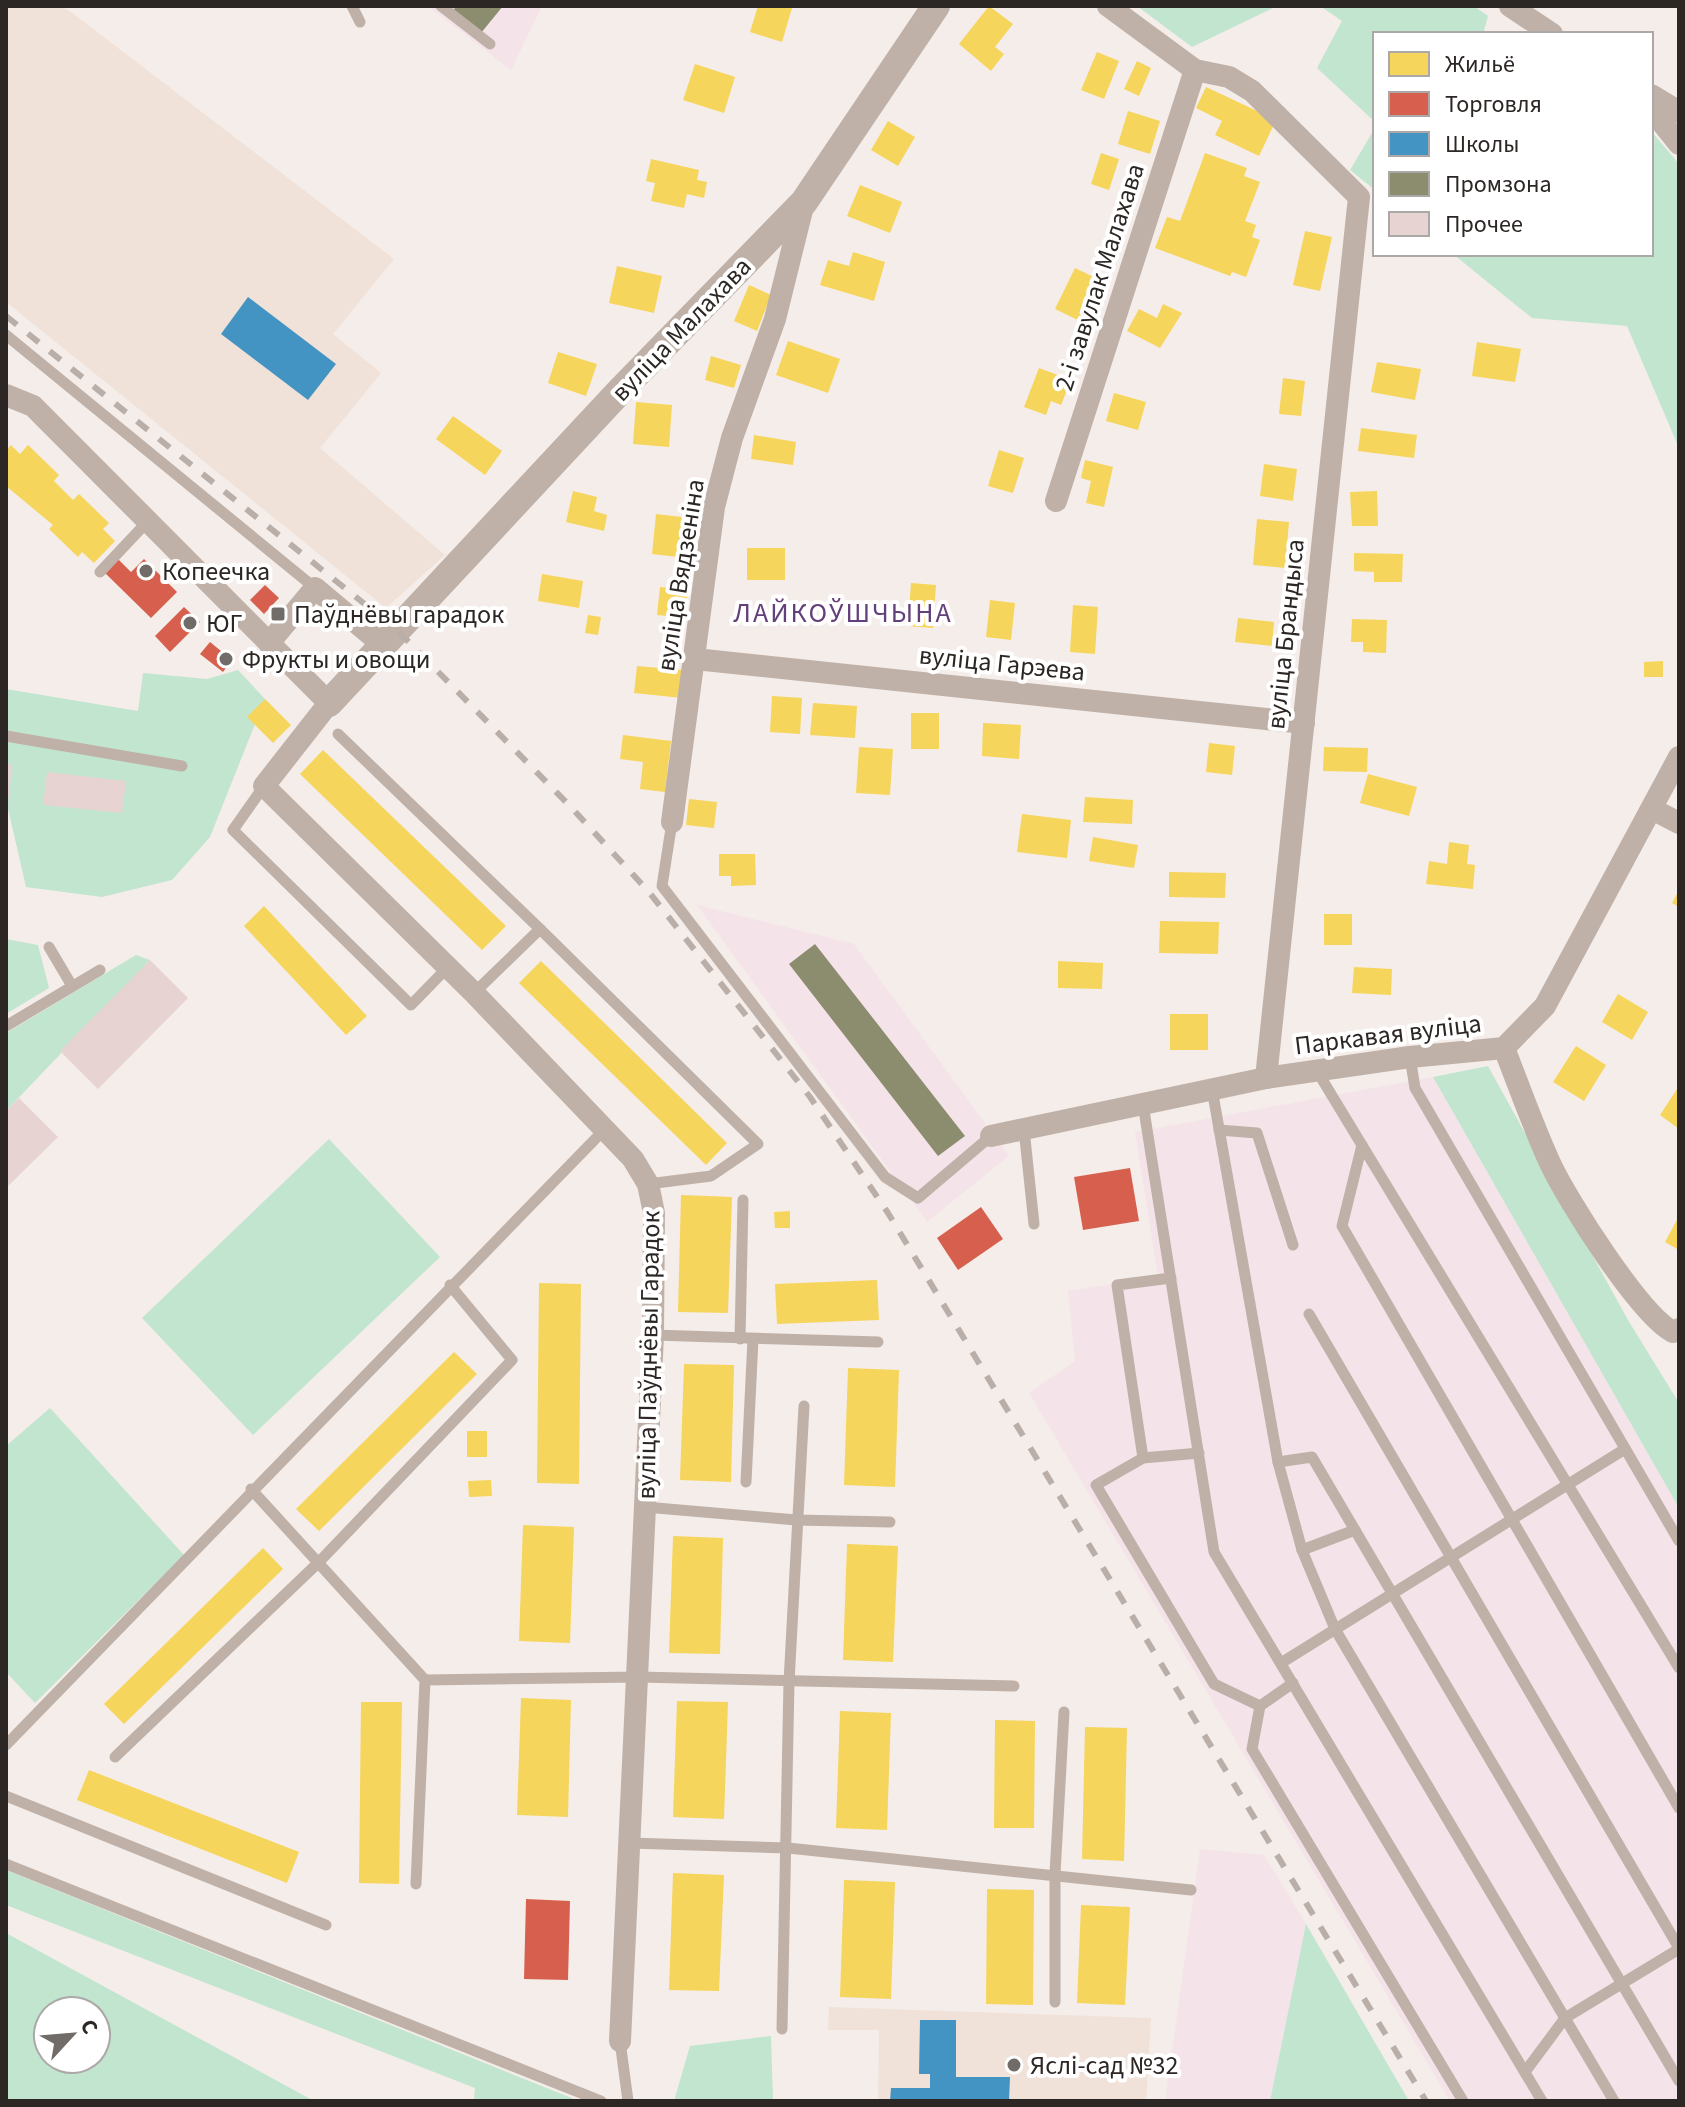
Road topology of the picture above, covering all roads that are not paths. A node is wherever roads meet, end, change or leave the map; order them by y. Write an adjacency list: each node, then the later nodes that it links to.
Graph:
1 (352, 6): 6 (lane)
2 (441, 6): 8 (lane)
3 (936, 6): 14 (street, вуліца Малахава)
4 (1108, 6): 9 (street)
5 (1510, 6): 7 (street)
6 (360, 22)
7 (1549, 32)
8 (490, 44)
9 (1195, 70): 17 (street, 2-і завулак Малахава); 25 (street, вуліца Брандыса)
10 (1653, 96): 12 (street)
11 (1653, 112): 13 (street)
12 (1679, 112)
13 (1679, 144)
14 (804, 202): 21 (street, вуліца Малахава); 23 (street, вуліца Вядзеніна)
15 (6, 335): 20 (lane)
16 (6, 395): 18 (street)
17 (1056, 501)
18 (148, 521): 19 (lane); 22 (street)
19 (100, 572)
20 (315, 588): 21 (street); 22 (street)
21 (390, 637): 24 (street)
22 (269, 643): 24 (street)
23 (695, 659): 25 (street, вуліца Гарэева); 32 (street, вуліца Вядзеніна)
24 (329, 703): 30 (street)
25 (1304, 723): 44 (street, вуліца Брандыса)
26 (338, 734): 34 (lane)
27 (6, 736): 29 (lane)
28 (1679, 757): 31 (street, Паркавая вуліца)
29 (182, 766)
30 (264, 786): 36 (street, вуліца Паўднёвы Гарадок); 36 (lane)
31 (1652, 809): 33 (street); 41 (street, Паркавая вуліца)
32 (672, 822): 50 (lane)
33 (1679, 823)
34 (540, 929): 39 (lane); 52 (lane)
35 (49, 947): 38 (lane)
36 (447, 968): 39 (street, вуліца Паўднёвы Гарадок)
37 (100, 970): 38 (lane)
38 (72, 986): 40 (lane)
39 (474, 993): 48 (street, вуліца Паўднёвы Гарадок)
40 (6, 1026)
41 (1504, 1048): 42 (street, Паркавая вуліца); 59 (street)
42 (1410, 1057): 43 (street, Паркавая вуліца); 64 (lane)
43 (1316, 1070): 44 (street, Паркавая вуліца); 51 (lane)
44 (1266, 1078): 45 (street, Паркавая вуліца)
45 (1212, 1089): 46 (street, Паркавая вуліца); 49 (lane)
46 (1143, 1104): 47 (street, Паркавая вуліца); 56 (lane)
47 (1024, 1129): 50 (street, Паркавая вуліца); 54 (lane)
48 (604, 1130): 52 (street, вуліца Паўднёвы Гарадок); 57 (lane)
49 (1219, 1130): 55 (lane); 67 (lane)
50 (991, 1136)
51 (1362, 1145): 69 (lane); 72 (lane)
52 (648, 1184): 60 (street, вуліца Паўднёвы Гарадок)
53 (743, 1200): 61 (lane)
54 (1034, 1224)
55 (1293, 1245)
56 (1171, 1278): 65 (lane); 66 (lane)
57 (450, 1285): 70 (lane); 79 (lane)
58 (1309, 1314): 78 (lane)
59 (1669, 1327)
60 (653, 1335): 61 (lane); 71 (street, вуліца Паўднёвы Гарадок)
61 (746, 1339): 62 (lane); 68 (lane)
62 (878, 1342)
63 (804, 1406): 73 (lane)
64 (1625, 1449): 69 (lane); 76 (lane)
65 (1199, 1453): 66 (lane); 82 (lane)
66 (1143, 1458): 89 (lane)
67 (1278, 1462): 75 (lane); 77 (lane)
68 (746, 1482)
69 (1568, 1484): 72 (lane); 83 (lane)
70 (251, 1489): 79 (lane); 91 (lane)
71 (645, 1507): 73 (lane); 84 (street, вуліца Паўднёвы Гарадок)
72 (1512, 1519): 78 (lane); 94 (lane)
73 (796, 1520): 74 (lane); 86 (lane)
74 (890, 1522)
75 (1355, 1530): 77 (lane); 80 (lane)
76 (1679, 1541)
77 (1302, 1550): 81 (lane)
78 (1451, 1557): 80 (lane); 102 (lane)
79 (319, 1562): 85 (lane); 92 (lane)
80 (1393, 1593): 81 (lane); 103 (lane)
81 (1335, 1629): 82 (lane); 105 (lane)
82 (1281, 1663): 87 (lane)
83 (1679, 1668)
84 (639, 1677): 85 (lane); 86 (lane); 95 (street, вуліца Паўднёвы Гарадок)
85 (425, 1680): 99 (lane)
86 (789, 1682): 88 (lane); 96 (lane)
87 (1293, 1683): 89 (lane); 108 (lane)
88 (1014, 1686)
89 (1260, 1706): 113 (lane)
90 (1064, 1712): 98 (lane)
91 (6, 1745)
92 (115, 1757)
93 (6, 1796): 101 (lane)
94 (1679, 1808)
95 (630, 1843): 96 (lane); 107 (street, вуліца Паўднёвы Гарадок)
96 (788, 1848): 98 (lane); 106 (lane)
97 (6, 1864): 111 (lane)
98 (1055, 1874): 100 (lane); 104 (lane)
99 (416, 1884)
100 (1191, 1890)
101 (326, 1925)
102 (1679, 1949): 103 (lane)
103 (1622, 1984): 105 (lane); 109 (lane)
104 (1055, 2002)
105 (1565, 2018): 108 (lane); 114 (lane)
106 (782, 2029)
107 (620, 2041): 112 (lane)
108 (1525, 2072): 110 (lane)
109 (1679, 2081)
110 (1539, 2099)
111 (601, 2101)
112 (628, 2101)
113 (1463, 2101)
114 (1614, 2101)

